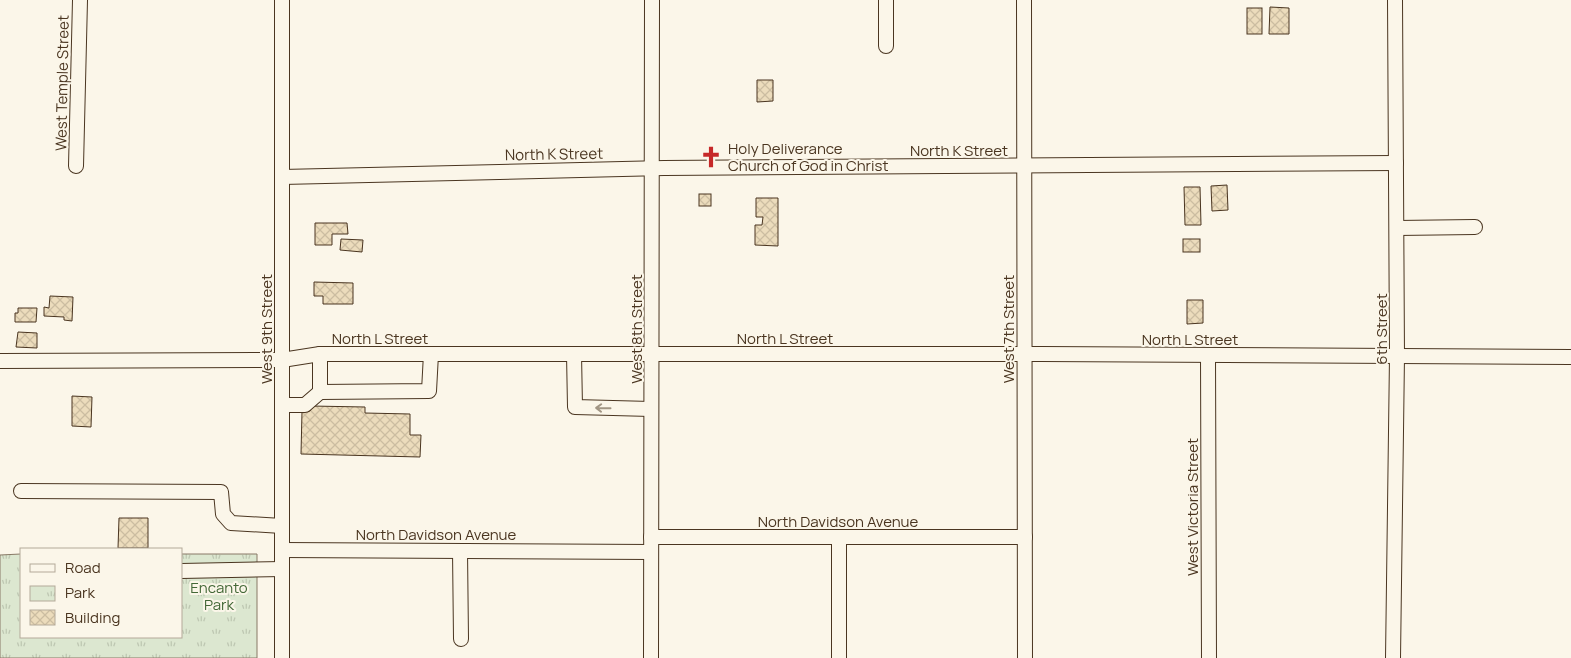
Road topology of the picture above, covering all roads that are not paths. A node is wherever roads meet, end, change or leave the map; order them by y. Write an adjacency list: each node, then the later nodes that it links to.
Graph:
1 (80, 0): 10 (street, West Temple Street)
2 (282, 0): 12 (street, West 9th Street)
3 (652, 0): 11 (street, West 8th Street)
4 (886, 0): 7 (street)
5 (1024, 0): 9 (street, West 7th Street)
6 (1395, 0): 8 (street, 6th Street)
7 (886, 46)
8 (1396, 162): 9 (street, North K Street); 14 (street, 6th Street)
9 (1024, 165): 11 (street, North K Street); 19 (street, West 7th Street)
10 (76, 166)
11 (652, 168): 12 (street, North K Street); 18 (street, West 8th Street)
12 (282, 177): 23 (street, West 9th Street)
13 (1475, 227): 14 (street)
14 (1396, 228): 21 (street, 6th Street)
15 (320, 354): 16 (street, North L Street); 23 (street, North L Street); 25 (street)
16 (430, 354): 17 (street, North L Street); 25 (street)
17 (574, 354): 18 (street, North L Street); 27 (street, one-way to 17)
18 (652, 354): 19 (street, North L Street); 27 (street, West 8th Street)
19 (1025, 354): 20 (street, North L Street); 32 (street, West 7th Street)
20 (1208, 355): 21 (street, North L Street); 43 (street, West Victoria Street)
21 (1397, 356): 22 (street, North L Street); 44 (street, 6th Street)
22 (1571, 356)
23 (282, 360): 24 (street, North L Street); 26 (street, West 9th Street)
24 (0, 361)
25 (320, 392): 26 (street)
26 (282, 405): 29 (street, West 9th Street)
27 (652, 409): 30 (street, West 8th Street)
28 (21, 491): 29 (street)
29 (282, 526): 33 (street, West 9th Street)
30 (651, 537): 31 (street, North Davidson Avenue); 35 (street, West 8th Street)
31 (839, 537): 32 (street, North Davidson Avenue); 41 (street)
32 (1025, 537): 42 (street, West 7th Street)
33 (282, 550): 34 (street, North Davidson Avenue); 36 (street, West 9th Street)
34 (460, 551): 35 (street, North Davidson Avenue); 38 (street)
35 (651, 552): 40 (street, West 8th Street)
36 (282, 568): 37 (street); 39 (street, West 9th Street)
37 (182, 570)
38 (461, 639)
39 (282, 658)
40 (651, 658)
41 (839, 658)
42 (1025, 658)
43 (1209, 658)
44 (1393, 658)

